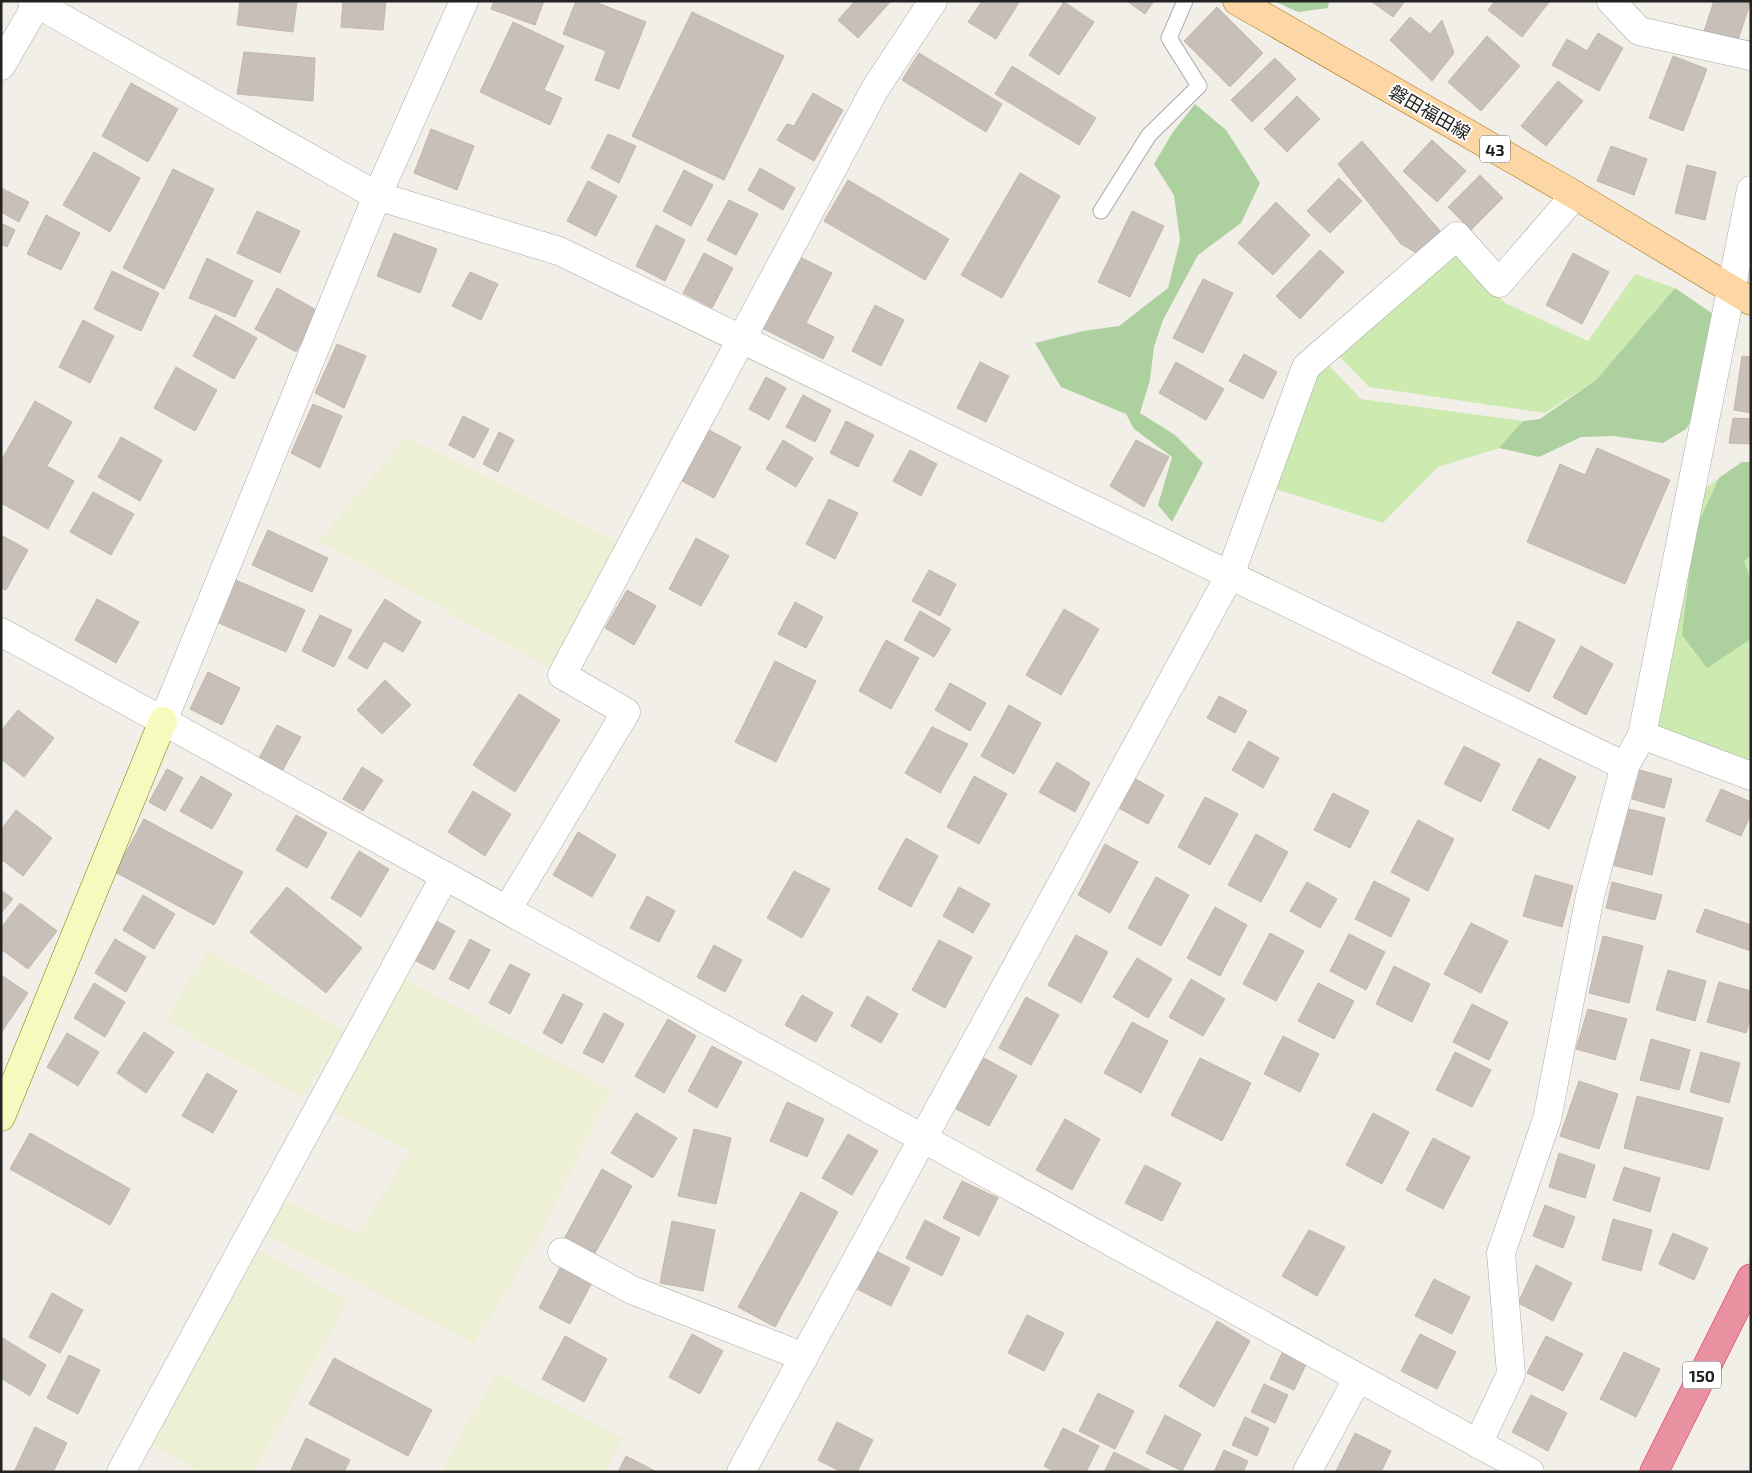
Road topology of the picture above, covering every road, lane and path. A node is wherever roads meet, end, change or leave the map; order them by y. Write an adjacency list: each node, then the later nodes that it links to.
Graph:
1 (464, 1): 11 (street)
2 (933, 1): 14 (street)
3 (1185, 1): 12 (lane)
4 (1237, 1): 10 (main road, 磐田福田線 / 43)
5 (1611, 1): 7 (street)
6 (34, 3): 8 (street); 11 (street)
7 (1751, 56)
8 (1, 66)
9 (1751, 190): 13 (street)
10 (1575, 195): 13 (main road, 磐田福田線 / 43); 15 (street)
11 (377, 196): 14 (street); 17 (street)
12 (1101, 211)
13 (1740, 294): 18 (street)
14 (741, 339): 15 (street); 22 (street)
15 (1230, 575): 19 (street); 24 (street)
16 (1, 632): 17 (street)
17 (163, 721): 21 (street); 23 (street)
18 (1642, 735): 19 (street); 20 (street)
19 (1625, 766): 29 (street)
20 (1751, 776)
21 (445, 876): 22 (street); 30 (street)
22 (507, 910): 24 (street)
23 (1, 1117)
24 (922, 1139): 27 (street); 28 (street)
25 (562, 1252): 27 (street)
26 (1751, 1278): 34 (highway, 150)
27 (804, 1357): 31 (street)
28 (1358, 1378): 29 (street); 32 (street)
29 (1478, 1444): 33 (street)
30 (120, 1472)
31 (741, 1472)
32 (1307, 1472)
33 (1530, 1472)
34 (1654, 1472)

